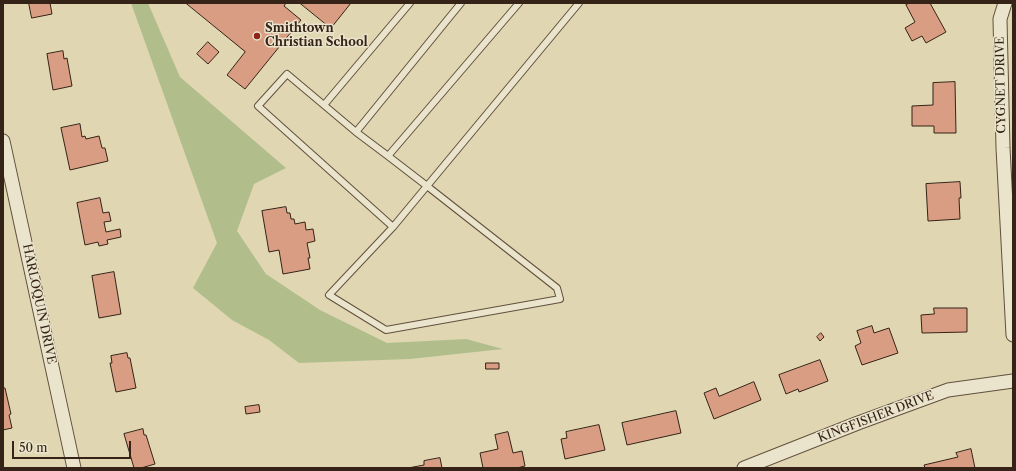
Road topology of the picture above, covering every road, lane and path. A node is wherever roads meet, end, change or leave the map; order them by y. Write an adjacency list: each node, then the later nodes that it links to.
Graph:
1 (410, 3): 6 (lane)
2 (461, 3): 7 (lane)
3 (519, 3): 9 (lane)
4 (579, 3): 10 (lane)
5 (1005, 3): 12 (street, CYGNET DRIVE)
6 (324, 105): 7 (lane); 11 (lane)
7 (356, 132): 9 (lane)
8 (3, 140): 14 (street, HARLOQUIN DRIVE)
9 (388, 156): 10 (lane)
10 (427, 186): 11 (lane); 11 (lane)
11 (393, 227)
12 (1013, 335)
13 (1013, 381): 15 (street, KINGFISHER DRIVE)
14 (74, 468)
15 (744, 468)

